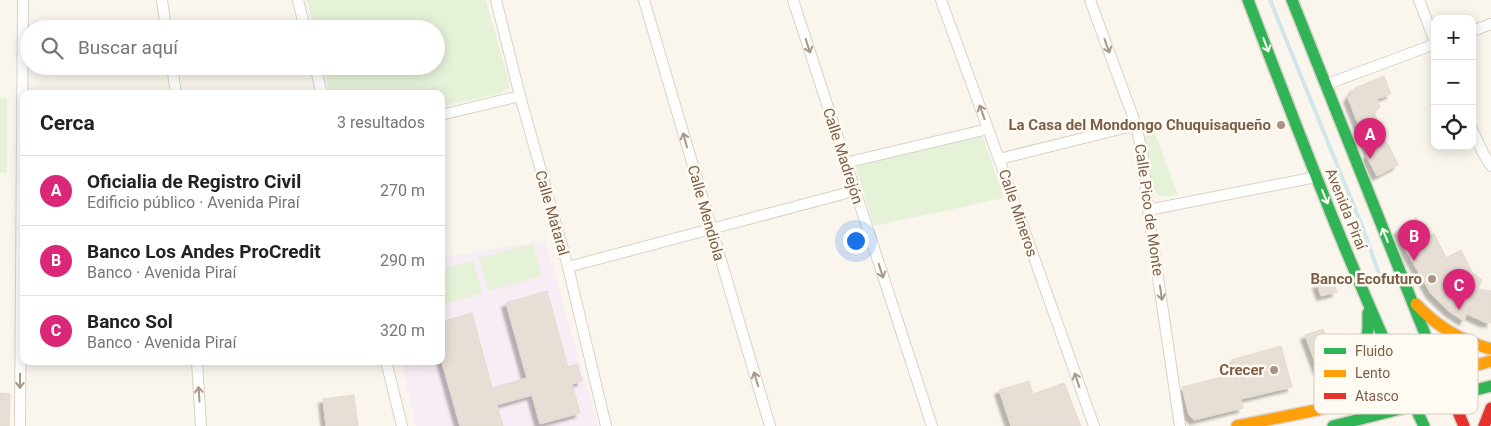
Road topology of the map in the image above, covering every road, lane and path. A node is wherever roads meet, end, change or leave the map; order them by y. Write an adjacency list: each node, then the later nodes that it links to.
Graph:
1 (23, 0): 12 (street)
2 (162, 0): 13 (street)
3 (298, 0): 14 (street)
4 (496, 0): 26 (street, Calle Mataral)
5 (644, 0): 37 (street, Calle Mendiola, one-way to 5)
6 (793, 0): 32 (street, Calle Madrejón, one-way to 32)
7 (941, 0): 29 (street, Calle Mineros, one-way to 7)
8 (1090, 0): 28 (street, Calle Pico de Monte, one-way to 28)
9 (1248, 0): 34 (main road, Avenida Piraí, one-way to 34)
10 (1292, 0): 22 (main road, Avenida Piraí)
11 (1419, 0): 17 (street)
12 (23, 20)
13 (165, 20)
14 (304, 20)
15 (1491, 24): 16 (street)
16 (1476, 30)
17 (1431, 32)
18 (1431, 45): 22 (street)
19 (23, 75): 23 (street)
20 (173, 75): 24 (street)
21 (317, 75): 25 (street)
22 (1325, 85): 39 (main road, Avenida Piraí, one-way to 22)
23 (23, 90)
24 (175, 90)
25 (321, 90)
26 (520, 96): 27 (street); 38 (street, Calle Mataral)
27 (445, 114)
28 (1136, 125): 31 (street); 36 (street, Calle Pico de Monte)
29 (988, 128): 31 (street, Calle Mineros); 32 (street)
30 (1476, 137): 33 (street)
31 (999, 159): 65 (street, Calle Mineros, one-way to 31)
32 (845, 163): 35 (street, Calle Madrejón)
33 (1491, 166)
34 (1316, 177): 36 (street); 40 (main road, Avenida Piraí, one-way to 40)
35 (854, 191): 37 (street); 64 (street, Calle Madrejón, one-way to 64)
36 (1148, 210): 66 (street, Calle Pico de Monte, one-way to 66)
37 (711, 229): 38 (street); 63 (street, Calle Mendiola, one-way to 37)
38 (568, 267): 62 (street, Calle Mataral)
39 (1410, 297): 43 (main road, Avenida Piraí); 44 (main road)
40 (1367, 301): 41 (main road); 42 (main road, Avenida Piraí)
41 (1369, 334)
42 (1382, 334)
43 (1425, 334)
44 (1452, 334)
45 (1478, 346): 46 (main road)
46 (1491, 349)
47 (1491, 361): 48 (main road)
48 (1478, 364)
49 (21, 365): 59 (street, one-way to 59)
50 (197, 365): 60 (street, one-way to 50)
51 (387, 365): 61 (street)
52 (1491, 386): 53 (main road)
53 (1478, 389)
54 (1491, 408): 71 (main road)
55 (1314, 411): 67 (main road)
56 (1378, 414): 68 (main road)
57 (1418, 414): 69 (main road, Avenida Piraí)
58 (1458, 414): 70 (main road, Avenida Piraí)
59 (20, 426)
60 (201, 426)
61 (402, 426)
62 (606, 426)
63 (770, 426)
64 (932, 426)
65 (1094, 426)
66 (1180, 426)
67 (1237, 426)
68 (1332, 426)
69 (1424, 426)
70 (1464, 426)
71 (1484, 426)

